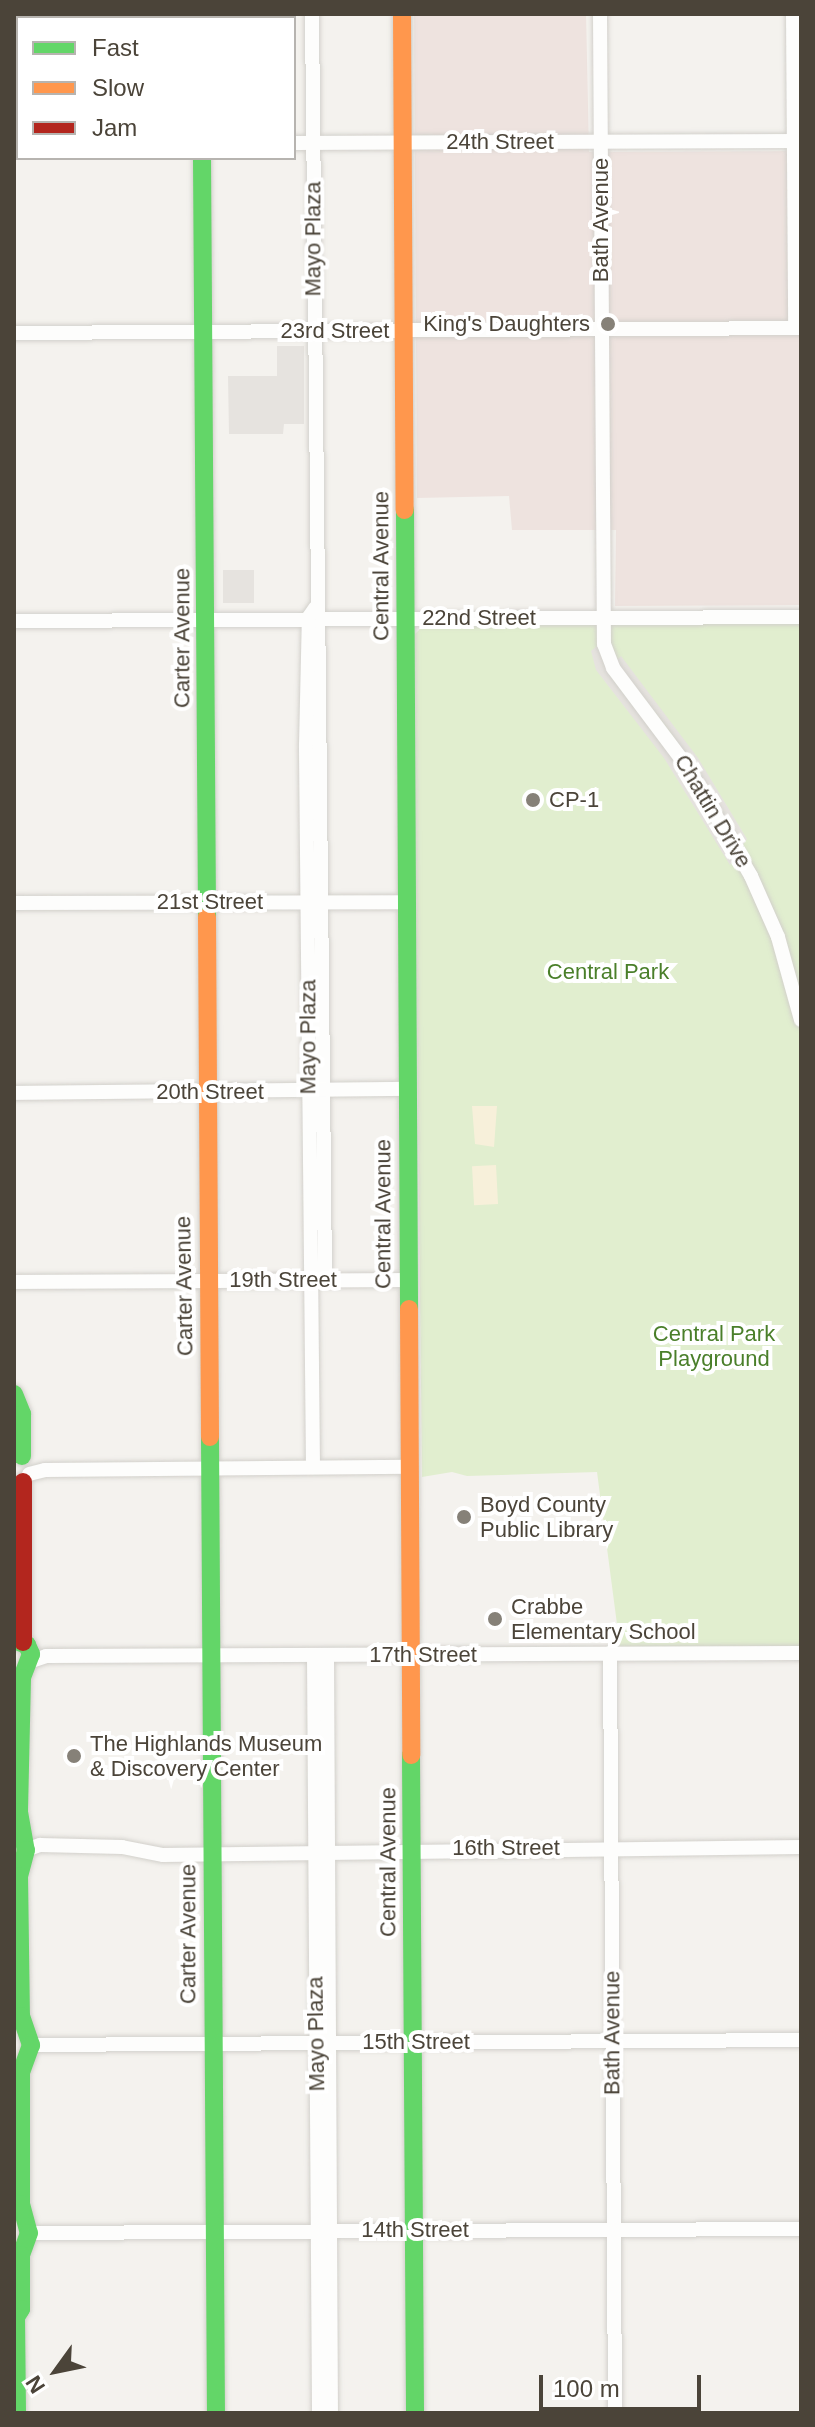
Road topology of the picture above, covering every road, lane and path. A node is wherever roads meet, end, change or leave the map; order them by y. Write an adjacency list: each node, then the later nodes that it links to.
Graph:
1 (312, 14): 7 (street, Mayo Plaza)
2 (402, 14): 9 (street, Central Avenue)
3 (600, 14): 8 (street, Bath Avenue)
4 (793, 14): 5 (street)
5 (797, 141): 8 (street, 24th Street); 11 (street)
6 (296, 143): 7 (street, 24th Street)
7 (314, 143): 9 (street, 24th Street); 14 (street, Mayo Plaza)
8 (601, 143): 9 (street, 24th Street); 12 (street, Bath Avenue)
9 (402, 144): 13 (street, Central Avenue)
10 (202, 160): 15 (street, Carter Avenue)
11 (798, 328): 12 (street, 23rd Street)
12 (601, 329): 13 (street, 23rd Street); 18 (street, Bath Avenue)
13 (403, 330): 14 (street, 23rd Street); 21 (street, Central Avenue)
14 (312, 331): 15 (street, 23rd Street); 17 (street, Mayo Plaza)
15 (204, 332): 16 (street, 23rd Street); 20 (street, Carter Avenue)
16 (14, 333)
17 (315, 614): 20 (street, 22nd Street); 21 (street, 22nd Street); 24 (street, Mayo Plaza); 25 (street, Mayo Plaza)
18 (603, 617): 19 (street, 22nd Street); 21 (street, 22nd Street); 28 (street, Chattin Drive)
19 (801, 617)
20 (206, 618): 22 (street, 22nd Street); 23 (street, Carter Avenue)
21 (405, 618): 26 (street, Central Avenue)
22 (14, 621)
23 (206, 901): 24 (street, 21st Street); 27 (street, 21st Street); 32 (street, Carter Avenue)
24 (307, 902): 25 (street, 21st Street); 30 (street, Mayo Plaza)
25 (324, 902): 26 (street, 21st Street); 31 (street, Mayo Plaza)
26 (406, 902): 29 (street, Central Avenue)
27 (14, 903)
28 (801, 1020)
29 (407, 1089): 31 (street, 20th Street); 36 (street, Central Avenue)
30 (308, 1091): 31 (street, 20th Street); 32 (street, 20th Street); 35 (street, Mayo Plaza)
31 (325, 1091): 35 (street, Mayo Plaza)
32 (206, 1092): 33 (street, 20th Street); 34 (street, Carter Avenue)
33 (14, 1093)
34 (208, 1280): 35 (street, 19th Street); 37 (street, 19th Street); 41 (street, Carter Avenue)
35 (318, 1280): 36 (street, 19th Street); 39 (street, Mayo Plaza)
36 (408, 1280): 40 (street, Central Avenue)
37 (14, 1282)
38 (14, 1394): 42 (street)
39 (313, 1467): 40 (street); 41 (street)
40 (410, 1467): 48 (street, Central Avenue)
41 (211, 1468): 42 (street); 46 (street, Carter Avenue)
42 (25, 1469): 45 (street)
43 (610, 1653): 44 (street, 17th Street); 48 (street, 17th Street); 50 (street, Bath Avenue)
44 (801, 1653)
45 (26, 1655): 46 (street, 17th Street); 52 (street)
46 (211, 1655): 47 (street, 17th Street); 54 (street, Carter Avenue)
47 (320, 1656): 48 (street, 17th Street); 53 (street, Mayo Plaza)
48 (411, 1656): 51 (street, Central Avenue)
49 (801, 1847): 50 (street, 16th Street)
50 (611, 1848): 51 (street, 16th Street); 56 (street, Bath Avenue)
51 (412, 1849): 53 (street, 16th Street); 59 (street, Central Avenue)
52 (19, 1850): 54 (street, 16th Street); 60 (street)
53 (322, 1850): 54 (street, 16th Street); 58 (street, Mayo Plaza)
54 (211, 1853): 57 (street, Carter Avenue)
55 (801, 2040): 56 (street, 15th Street)
56 (613, 2041): 59 (street, 15th Street); 61 (street, Bath Avenue)
57 (212, 2042): 58 (street, 15th Street); 60 (street, 15th Street); 63 (street, Carter Avenue)
58 (324, 2042): 59 (street, 15th Street); 65 (street, Mayo Plaza)
59 (413, 2042): 64 (street, Central Avenue)
60 (22, 2046): 66 (street)
61 (614, 2229): 62 (street, 14th Street); 64 (street, 14th Street); 73 (street, Bath Avenue)
62 (801, 2229)
63 (214, 2230): 65 (street, 14th Street); 66 (street, 14th Street); 69 (street, Carter Avenue)
64 (414, 2230): 65 (street, 14th Street); 72 (street, Central Avenue)
65 (324, 2231): 70 (street, Mayo Plaza); 71 (street, Mayo Plaza)
66 (21, 2235): 67 (street)
67 (15, 2315): 68 (street)
68 (17, 2413)
69 (216, 2413)
70 (319, 2413)
71 (331, 2413)
72 (415, 2413)
73 (615, 2413)

